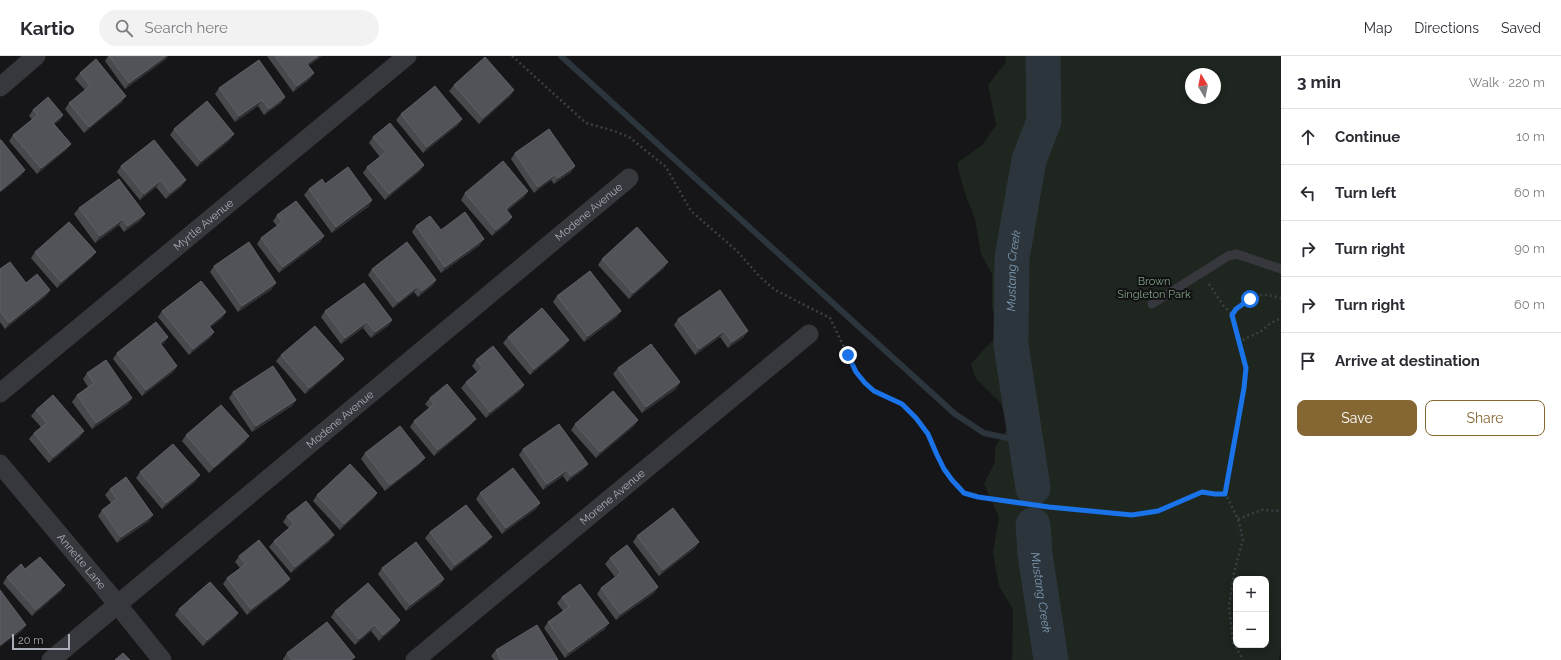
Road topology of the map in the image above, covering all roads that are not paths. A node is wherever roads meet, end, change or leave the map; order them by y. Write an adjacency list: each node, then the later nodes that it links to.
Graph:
1 (36, 56): 3 (street)
2 (407, 56): 8 (street, Myrtle Avenue)
3 (0, 87)
4 (629, 178): 10 (street, Modene Avenue)
5 (1281, 269): 6 (lane)
6 (1152, 304)
7 (809, 334): 13 (street, Morene Avenue)
8 (0, 393)
9 (0, 464): 10 (street, Annette Lane)
10 (118, 604): 11 (street, Modene Avenue); 12 (street, Annette Lane)
11 (51, 660)
12 (162, 660)
13 (415, 660)

